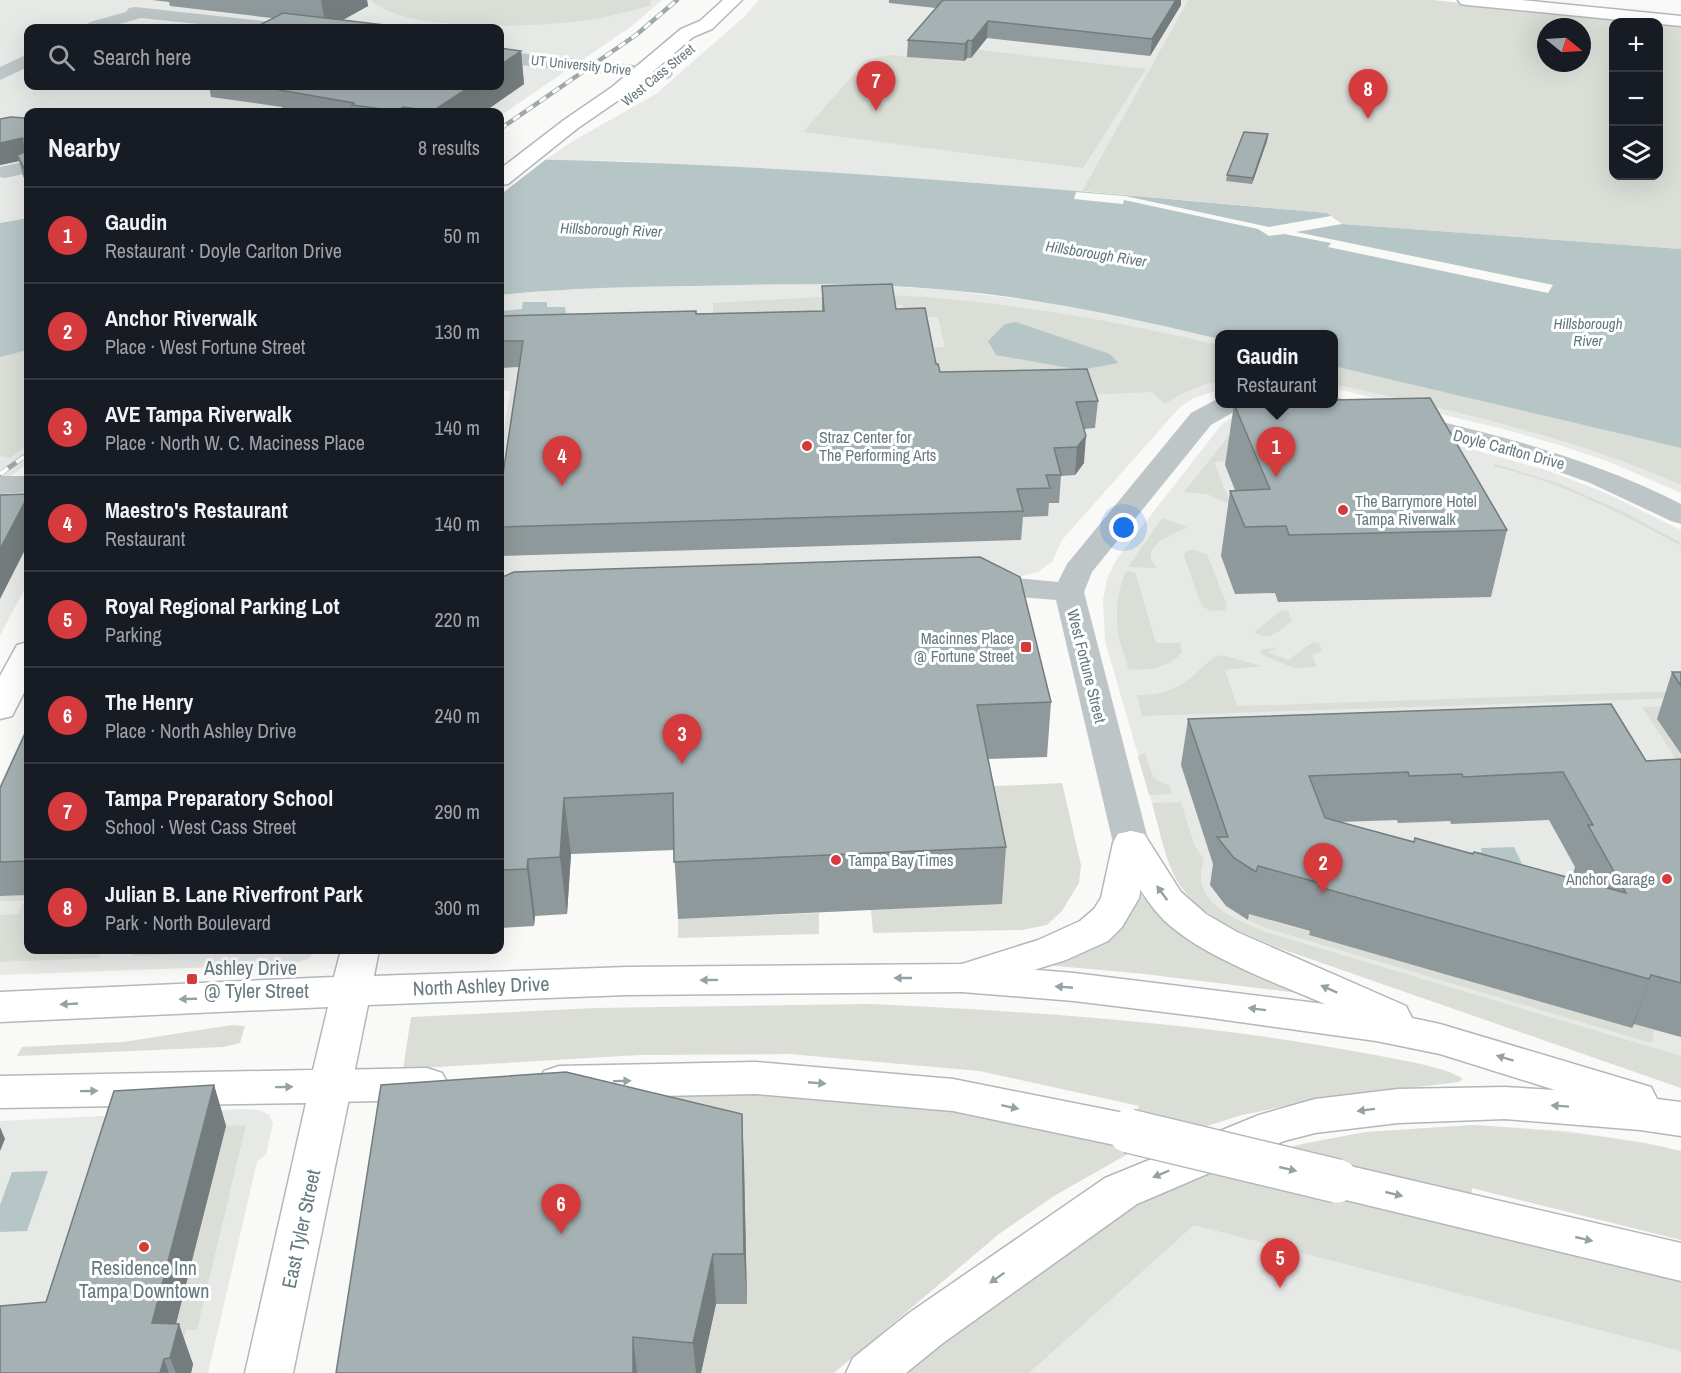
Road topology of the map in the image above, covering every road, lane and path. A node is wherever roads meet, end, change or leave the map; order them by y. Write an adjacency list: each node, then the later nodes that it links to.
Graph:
1 (733, 0): 10 (main road, West Cass Street)
2 (1467, 0): 5 (main road)
3 (1549, 0): 4 (main road)
4 (1681, 13)
5 (1681, 21)
6 (100, 24): 7 (street)
7 (245, 24)
8 (504, 57): 10 (street, UT University Drive)
9 (24, 62): 11 (street)
10 (653, 73): 14 (main road, West Cass Street)
11 (0, 74)
12 (24, 168): 13 (street)
13 (5, 172)
14 (504, 176)
15 (1338, 406): 19 (street, Doyle Carlton Drive)
16 (1221, 408): 21 (street, West Fortune Street)
17 (24, 484): 18 (street)
18 (0, 485)
19 (1681, 515)
20 (945, 589): 21 (street)
21 (1069, 592): 24 (street, West Fortune Street)
22 (24, 660): 23 (main road)
23 (0, 709)
24 (1131, 843): 26 (main road); 29 (main road, one-way to 24)
25 (359, 954): 27 (main road, East Tyler Street)
26 (962, 978): 27 (main road, North Ashley Drive, one-way to 27); 29 (main road, one-way to 26)
27 (351, 991): 28 (main road, North Ashley Drive, one-way to 28); 32 (main road, East Tyler Street)
28 (0, 1007)
29 (1440, 1039): 34 (main road, one-way to 29)
30 (520, 1082): 36 (main road, one-way to 36, bridge)
31 (461, 1083): 32 (main road)
32 (332, 1086): 33 (main road, one-way to 32); 37 (main road, East Tyler Street)
33 (0, 1092)
34 (1681, 1112)
35 (1681, 1119): 38 (main road, one-way to 38)
36 (1681, 1262)
37 (269, 1373)
38 (870, 1373)

